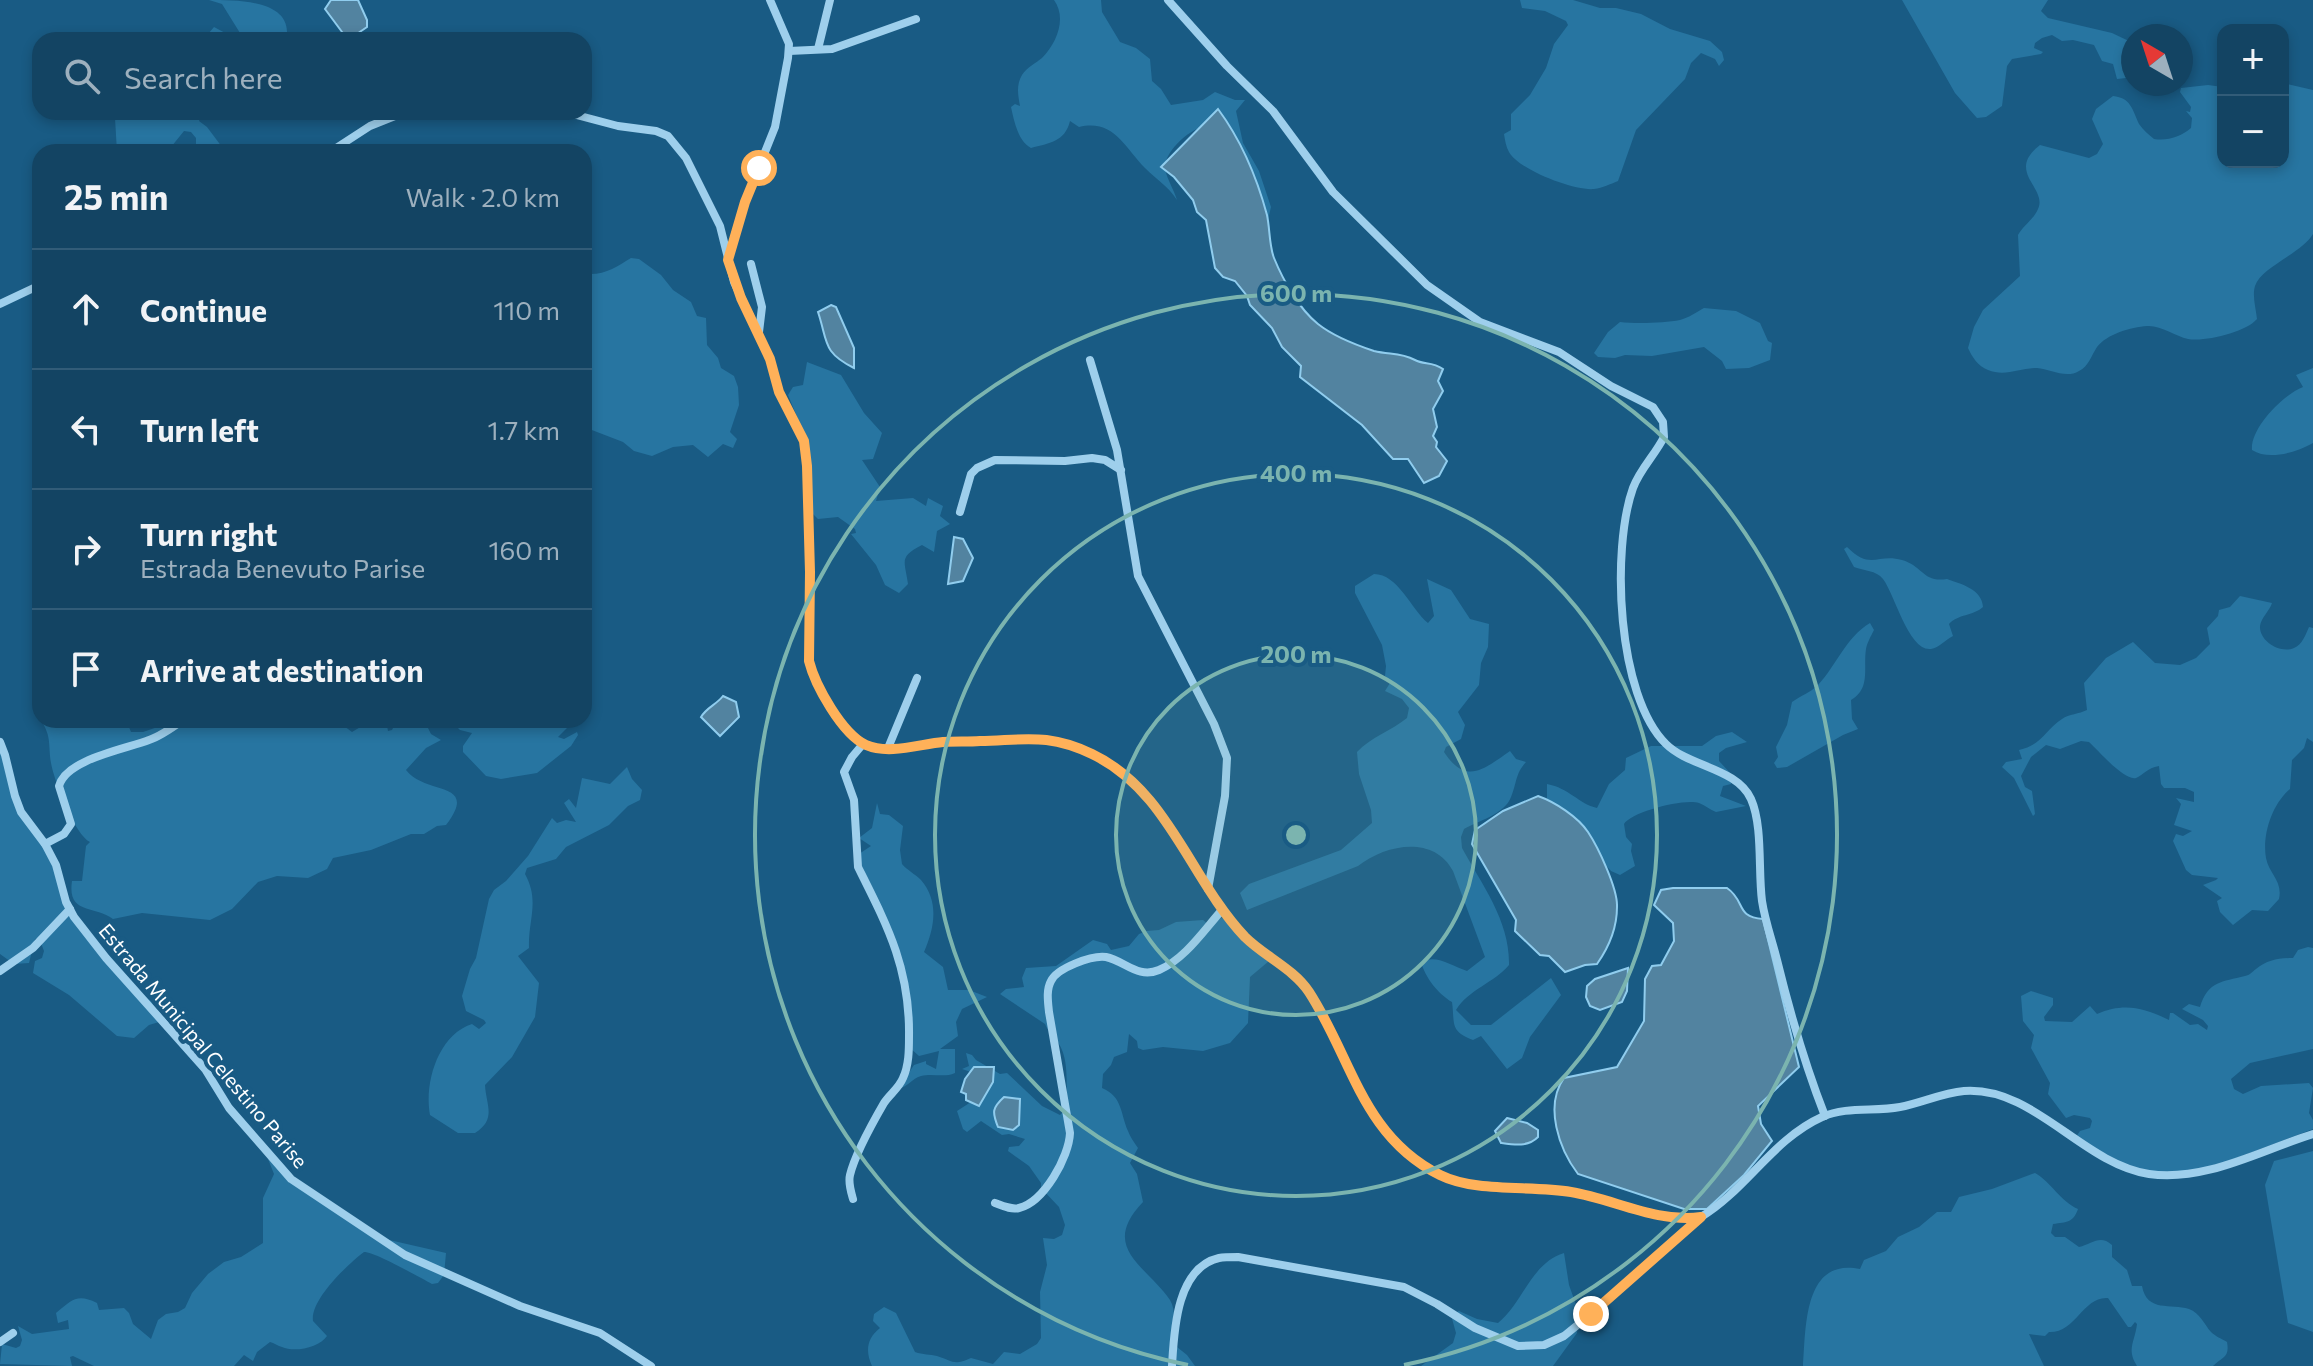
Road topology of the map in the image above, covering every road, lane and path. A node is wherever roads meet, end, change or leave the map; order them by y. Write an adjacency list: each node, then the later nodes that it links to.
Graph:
1 (770, 0): 6 (street)
2 (830, 0): 5 (street)
3 (1168, 0): 28 (street)
4 (916, 19): 5 (street)
5 (818, 49): 6 (street)
6 (789, 51): 10 (street)
7 (592, 119): 10 (street)
8 (385, 120): 9 (street)
9 (342, 144)
10 (728, 260): 14 (street)
11 (751, 264): 14 (street)
12 (32, 289): 13 (street)
13 (0, 304)
14 (759, 332): 21 (street)
15 (1090, 360): 16 (street)
16 (1121, 470): 17 (street); 24 (street)
17 (960, 512)
18 (917, 678): 22 (street)
19 (170, 728): 23 (street)
20 (0, 742): 23 (street, Estrada Municipal Celestino Parise)
21 (863, 744): 22 (street); 30 (street)
22 (888, 748): 24 (street)
23 (45, 844): 25 (street, Estrada Municipal Celestino Parise)
24 (1208, 890): 26 (street)
25 (70, 909): 27 (street); 35 (street, Estrada Municipal Celestino Parise)
26 (1222, 910): 31 (street); 32 (street)
27 (0, 971)
28 (1825, 1116): 29 (street); 32 (street)
29 (2313, 1134)
30 (853, 1199)
31 (995, 1203)
32 (1701, 1217): 36 (street)
33 (13, 1333): 34 (street)
34 (0, 1342)
35 (651, 1366)
36 (1172, 1366)

